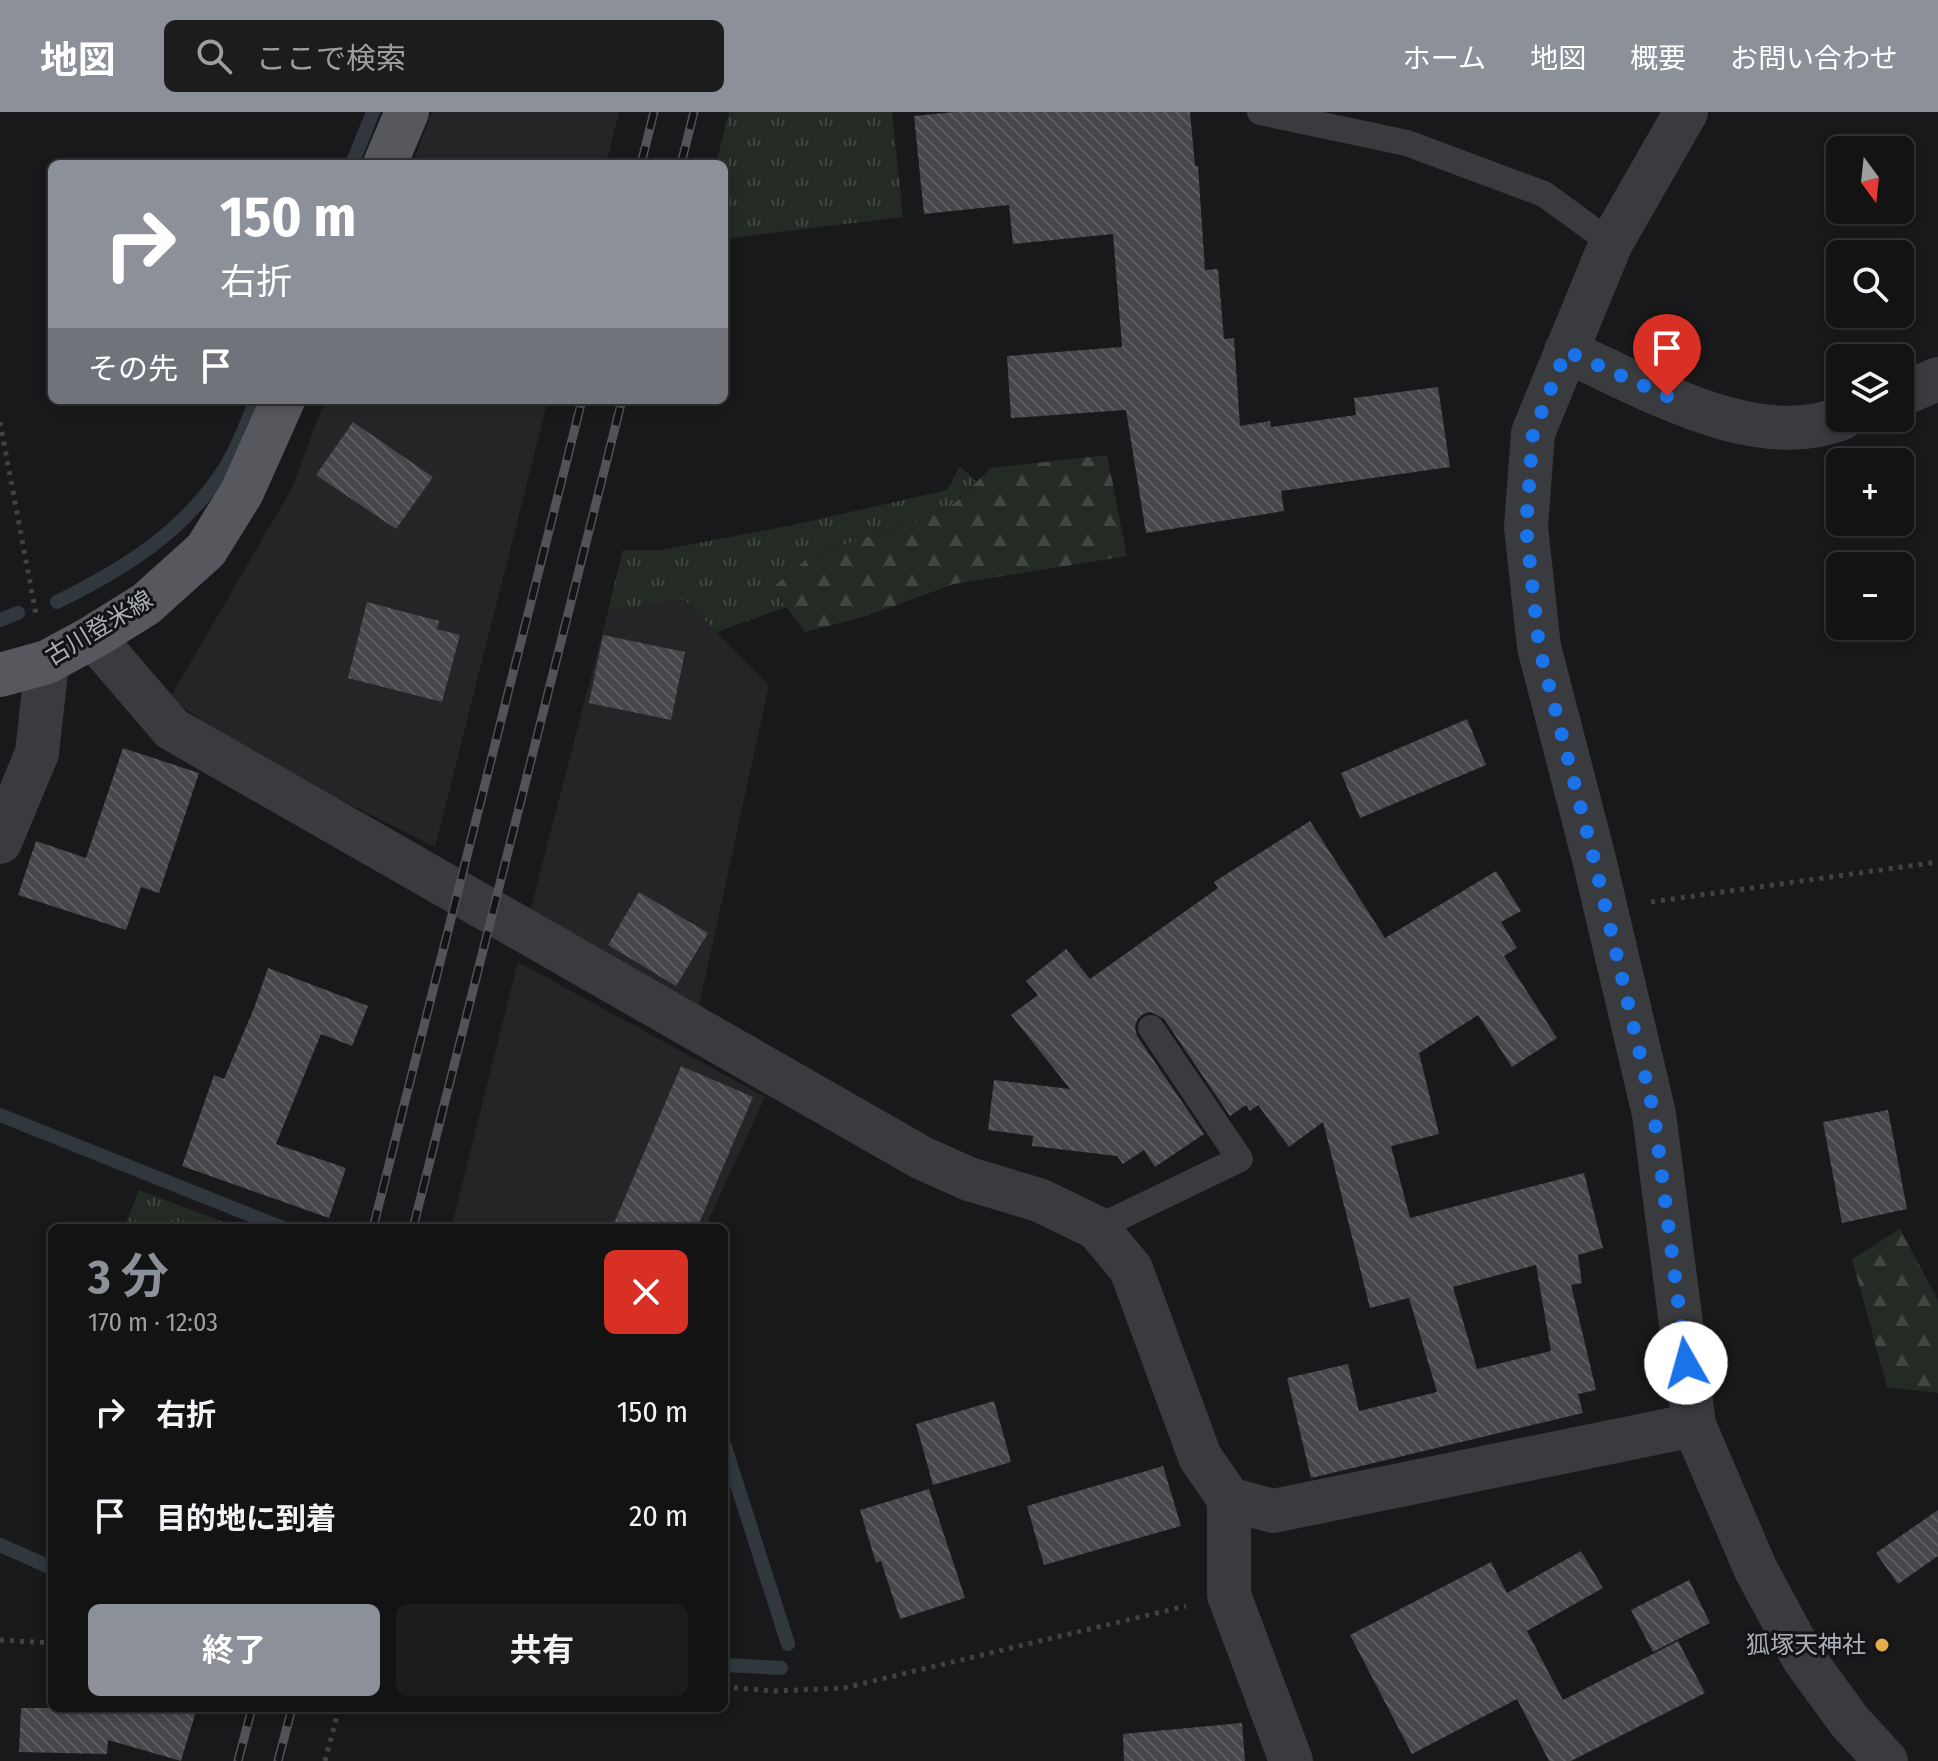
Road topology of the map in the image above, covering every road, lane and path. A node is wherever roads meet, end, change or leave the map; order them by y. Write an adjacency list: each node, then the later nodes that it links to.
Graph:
1 (407, 112): 4 (main road)
2 (1260, 112): 5 (lane)
3 (1686, 112): 5 (street)
4 (387, 160)
5 (1611, 243): 6 (street)
6 (1566, 351): 10 (street); 17 (street)
7 (1938, 379): 8 (street)
8 (1914, 389)
9 (281, 404): 12 (main road, 古川登米線)
10 (1826, 421)
11 (0, 422): 13 (path)
12 (93, 637): 13 (main road, 古川登米線); 19 (street)
13 (47, 662): 14 (main road, 古川登米線); 15 (street)
14 (0, 675)
15 (0, 842)
16 (1938, 862): 17 (path)
17 (1606, 908): 20 (street)
18 (1151, 1028): 19 (lane)
19 (1097, 1228): 21 (street)
20 (1694, 1425): 21 (street); 29 (street)
21 (1229, 1499): 22 (street)
22 (1229, 1595): 25 (path); 28 (street)
23 (0, 1640): 24 (path)
24 (48, 1643)
25 (728, 1687)
26 (338, 1712): 27 (path)
27 (325, 1761)
28 (1291, 1761)
29 (1886, 1761)

